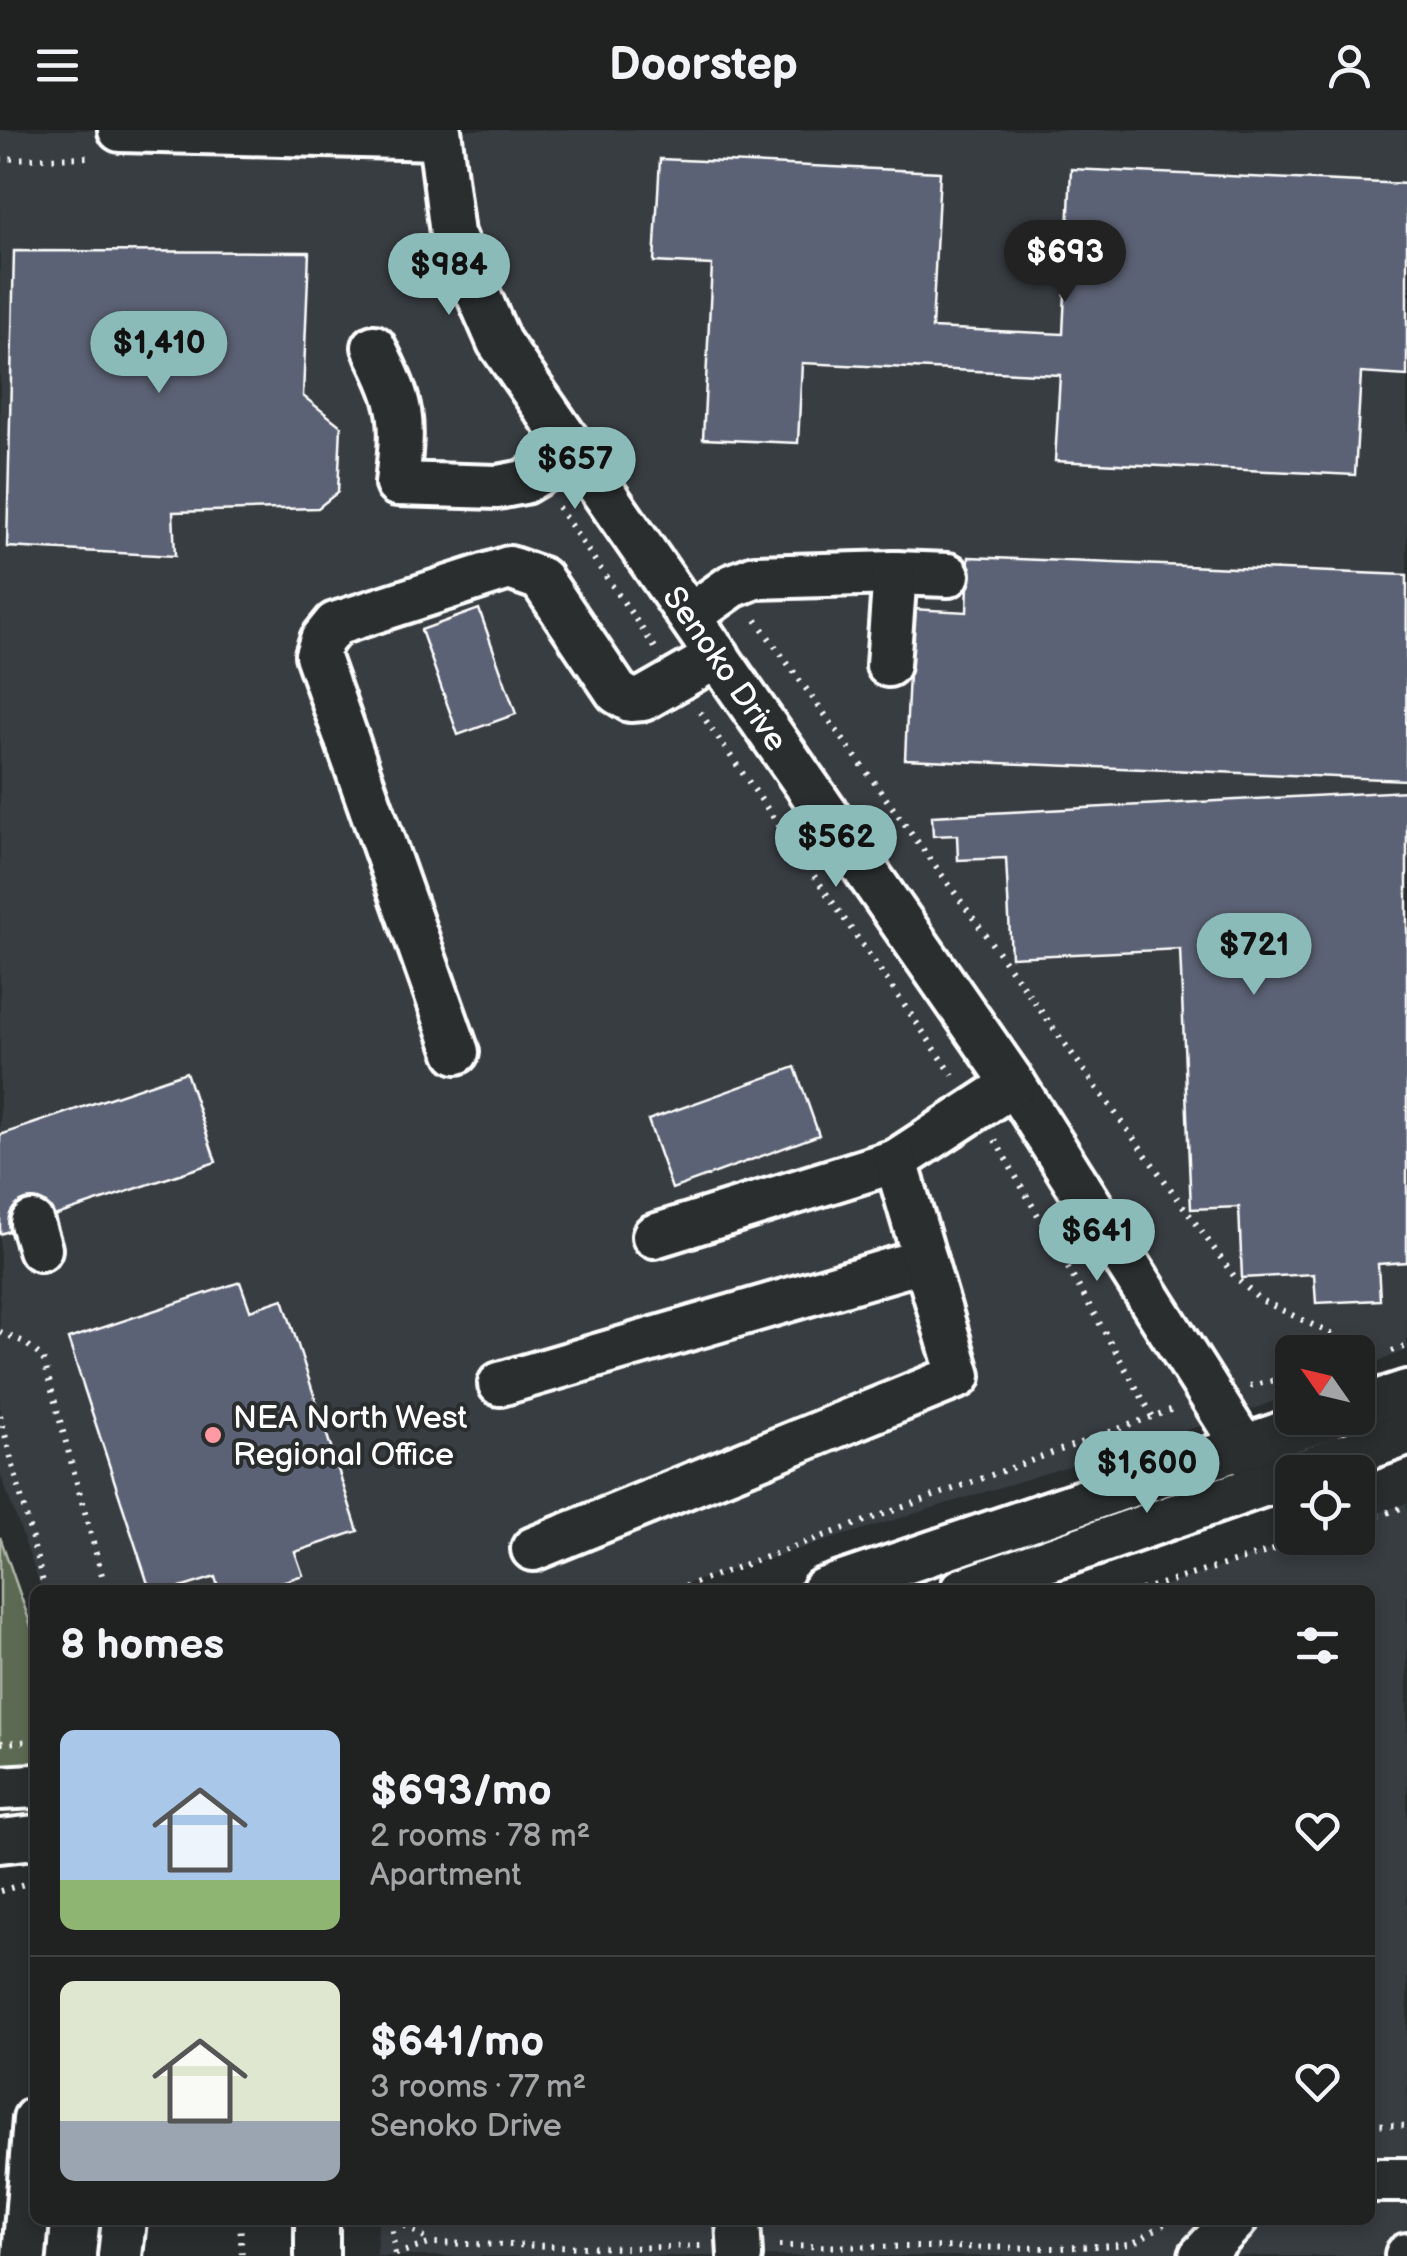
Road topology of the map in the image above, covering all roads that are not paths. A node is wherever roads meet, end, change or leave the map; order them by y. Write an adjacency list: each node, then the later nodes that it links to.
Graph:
1 (120, 130): 2 (street)
2 (439, 134): 4 (street, Senoko Drive)
3 (374, 347): 4 (street)
4 (576, 451): 7 (street, Senoko Drive)
5 (894, 573): 6 (street); 7 (street); 9 (street)
6 (948, 576)
7 (691, 615): 8 (street, Senoko Drive)
8 (718, 656): 10 (street); 11 (street, Senoko Drive)
9 (888, 664)
10 (457, 1052)
11 (1014, 1084): 12 (street); 20 (street, Senoko Drive)
12 (896, 1162): 13 (street); 14 (street)
13 (654, 1236)
14 (924, 1260): 15 (street); 24 (street)
15 (500, 1384)
16 (1407, 1392): 17 (street)
17 (1375, 1402)
18 (1407, 1434): 21 (street)
19 (1275, 1435): 20 (street)
20 (1242, 1445): 22 (street, Senoko Drive); 25 (street)
21 (1348, 1455)
22 (1275, 1469)
23 (1275, 1481): 26 (street)
24 (532, 1550)
25 (837, 1585)
26 (976, 1585)
27 (30, 1786): 28 (street)
28 (0, 1788)
29 (30, 1838): 30 (street)
30 (0, 1841)
31 (30, 2181): 36 (street)
32 (125, 2225): 37 (street)
33 (127, 2225): 38 (street)
34 (317, 2225): 39 (street)
35 (1230, 2225): 40 (street)
36 (24, 2256)
37 (120, 2256)
38 (130, 2256)
39 (317, 2256)
40 (1201, 2256)

